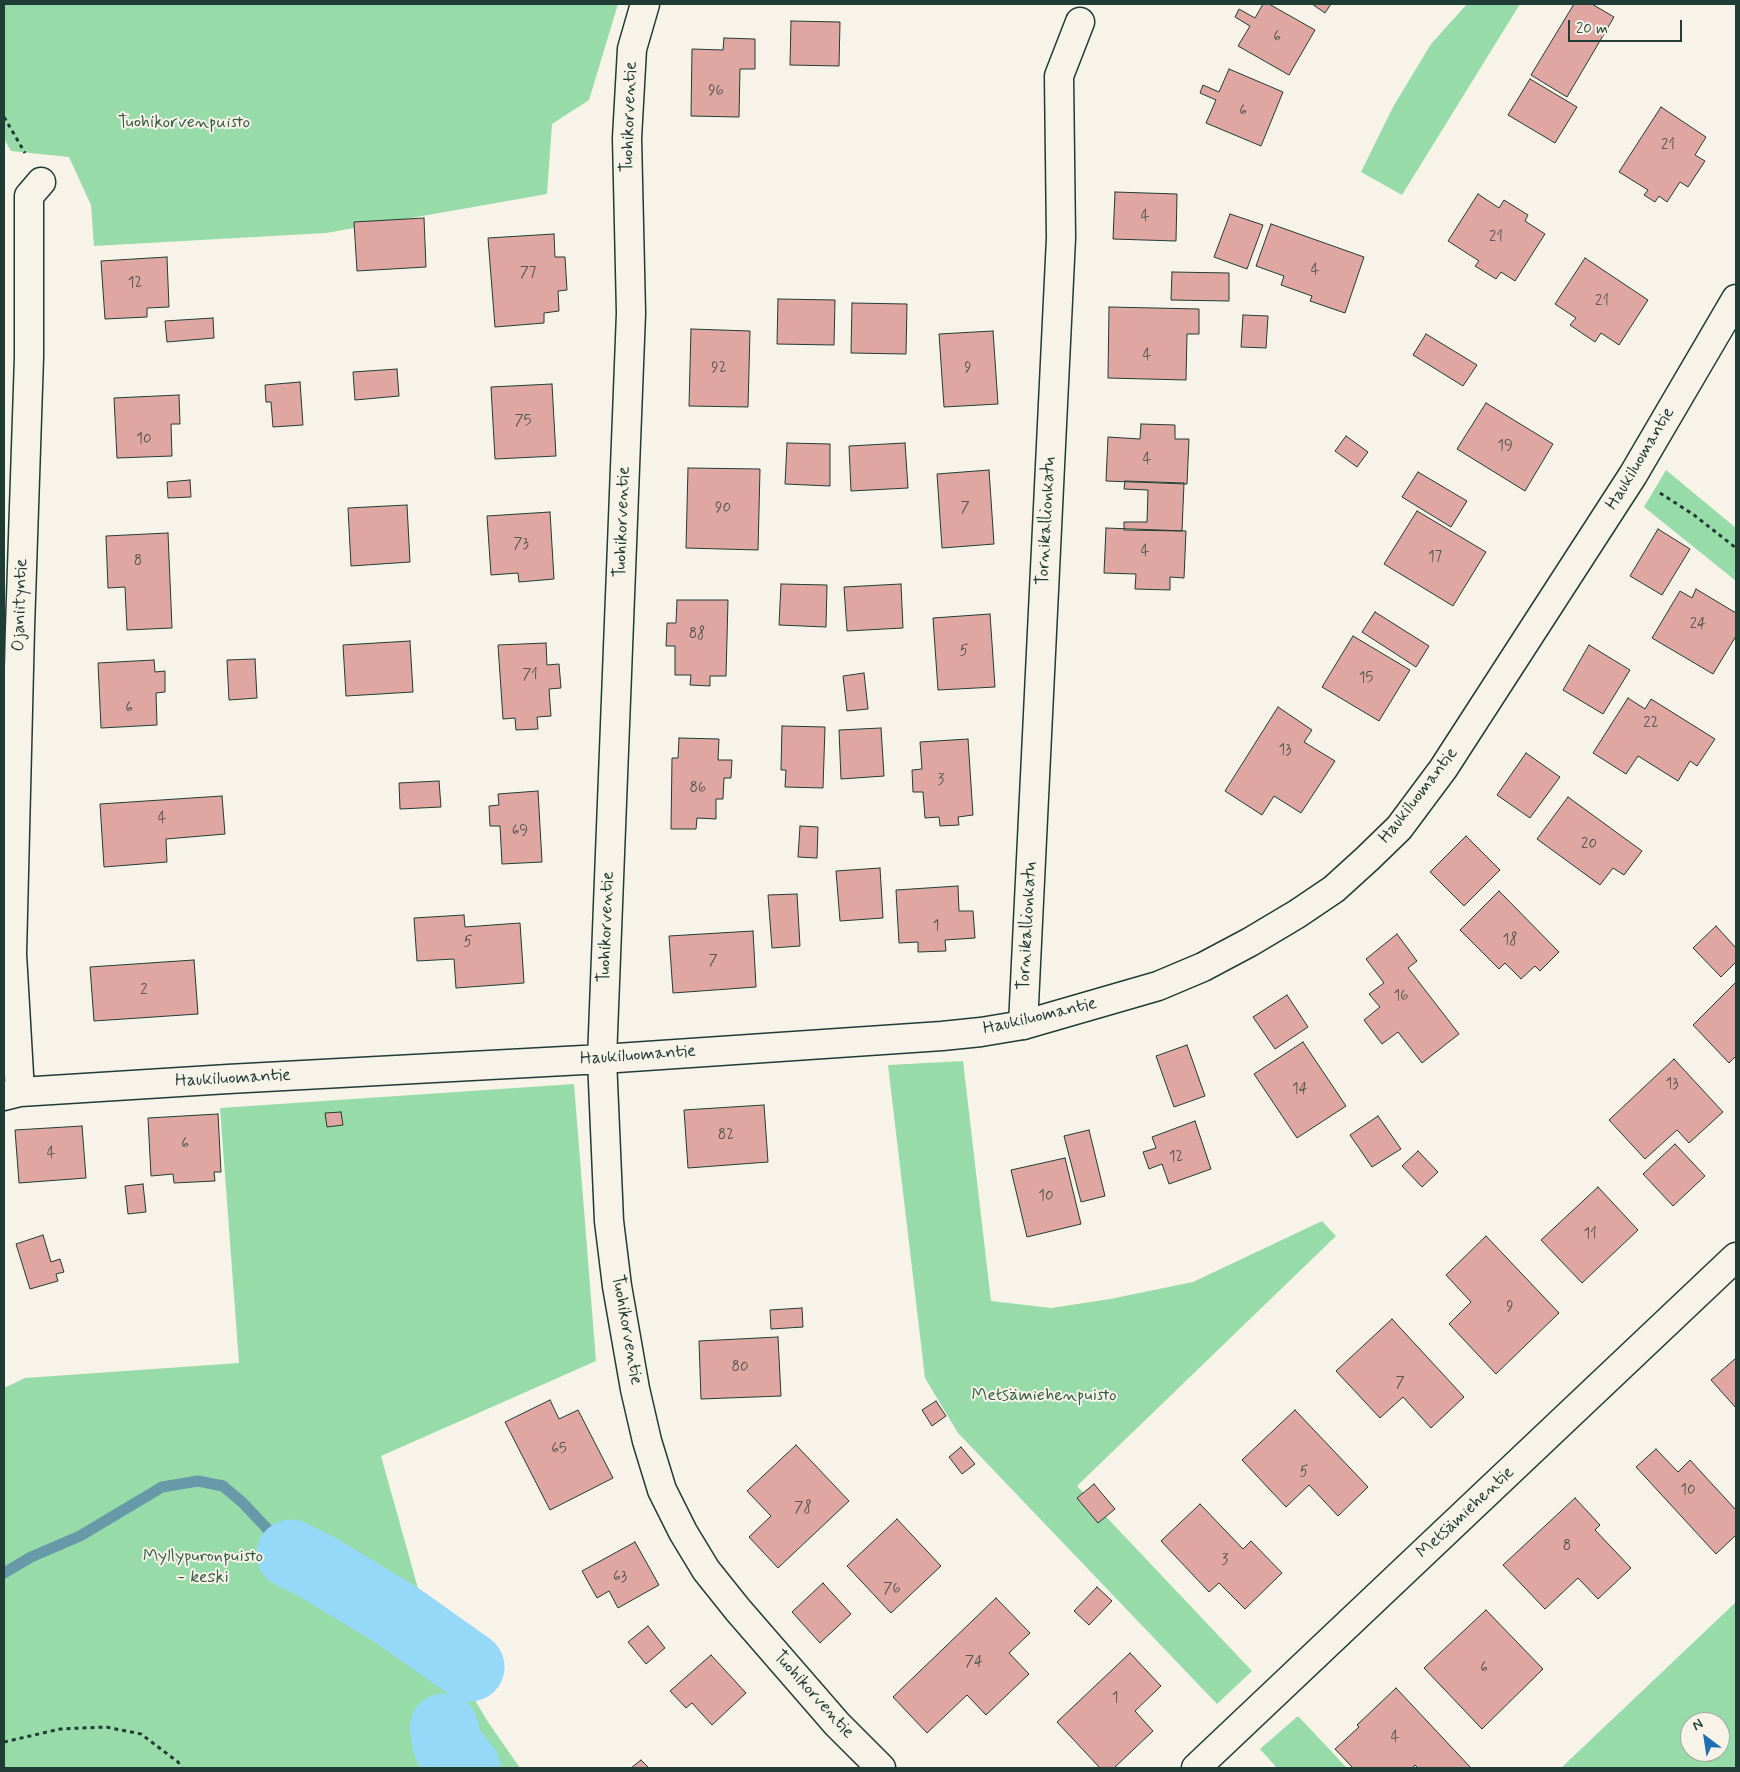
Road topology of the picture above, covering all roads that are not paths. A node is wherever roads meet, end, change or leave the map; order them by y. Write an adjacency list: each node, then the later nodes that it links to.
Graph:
1 (645, 4): 6 (street, Tuohikorventie)
2 (1080, 22): 5 (street, Tornikallionkatu)
3 (41, 182): 7 (street, Ojaniityntie)
4 (1736, 300): 5 (street, Haukiluomantie)
5 (1023, 1025): 6 (street, Haukiluomantie)
6 (602, 1059): 7 (street, Haukiluomantie); 9 (street, Tuohikorventie)
7 (12, 1094)
8 (1736, 1257): 10 (street, Metsämiehentie)
9 (881, 1768)
10 (1196, 1768)

